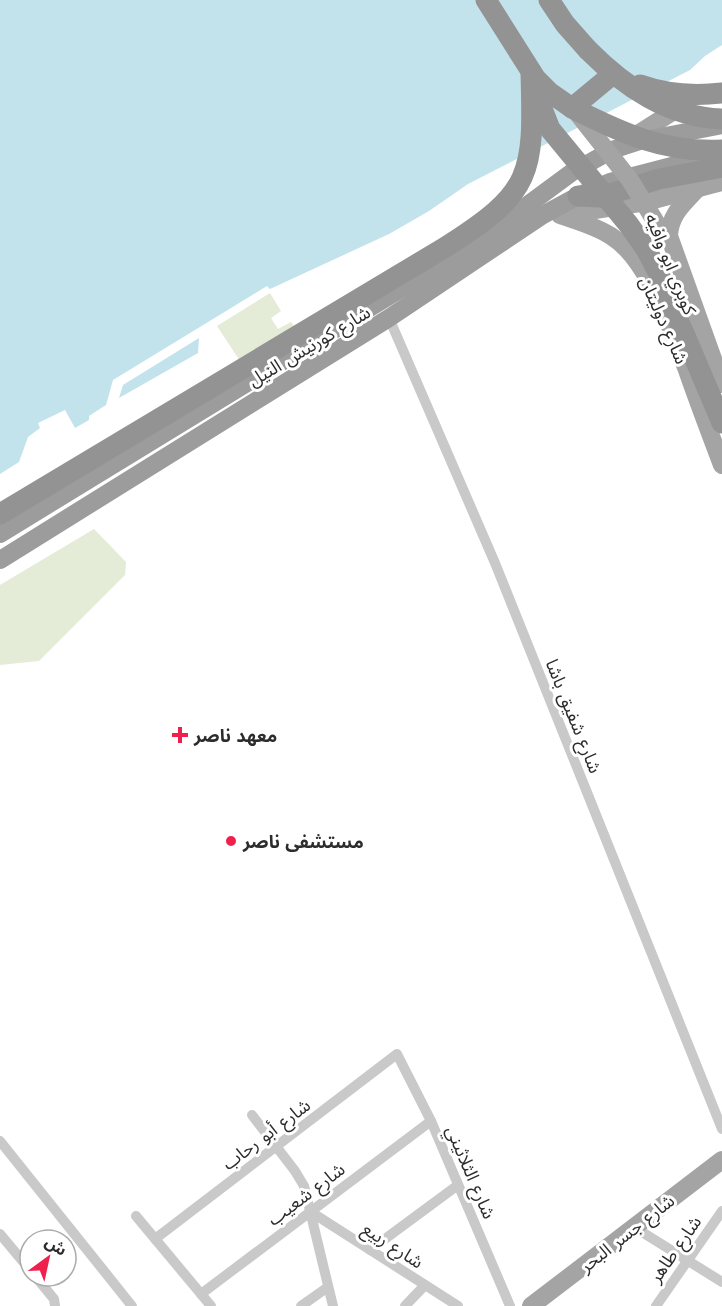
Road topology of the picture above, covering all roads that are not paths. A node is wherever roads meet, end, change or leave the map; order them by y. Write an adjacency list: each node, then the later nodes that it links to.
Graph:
1 (486, 0): 4 (highway)
2 (549, 0): 3 (highway, bridge)
3 (614, 74): 5 (highway, bridge); 6 (highway); 7 (highway, bridge)
4 (536, 79): 6 (highway); 19 (highway, bridge); 21 (highway)
5 (722, 92): 9 (main road, شارع كورنيش النيل)
6 (572, 108): 10 (highway, bridge); 18 (main road, كوبري ابو وافيه, bridge)
7 (722, 119)
8 (722, 125): 9 (highway, شارع كورنيش النيل)
9 (612, 150): 22 (highway, شارع كورنيش النيل)
10 (722, 152): 14 (highway, شارع كورنيش النيل)
11 (722, 167): 14 (highway)
12 (722, 182): 13 (main road, شارع كورنيش النيل)
13 (696, 190): 15 (main road, شارع كورنيش النيل); 17 (main road, شارع دوليتان)
14 (578, 196): 15 (highway, شارع كورنيش النيل)
15 (552, 215): 16 (highway, شارع كورنيش النيل); 20 (main road, شارع دوليتان)
16 (389, 318): 23 (highway, شارع كورنيش النيل); 27 (street, شارع شفيق باشا)
17 (722, 384)
18 (722, 404)
19 (722, 423)
20 (722, 465)
21 (0, 513)
22 (0, 534)
23 (0, 560)
24 (397, 1054): 26 (street, شارع الثلاثيني); 29 (street, شارع أبو رحاب)
25 (252, 1115): 29 (street)
26 (431, 1121): 31 (street, شارع الثلاثيني); 33 (street, شارع شعيب)
27 (722, 1129)
28 (0, 1141): 47 (street)
29 (276, 1147): 33 (street); 37 (street, شارع أبو رحاب)
30 (722, 1160): 35 (main road, شارع جسر البحر)
31 (458, 1185): 38 (street); 53 (street, شارع الثلاثيني)
32 (722, 1211): 40 (street, شارع طاهر)
33 (311, 1212): 38 (street, شارع ربيع); 43 (street); 45 (street, شارع شعيب)
34 (136, 1216): 37 (street)
35 (634, 1227): 40 (street); 54 (main road, شارع جسر البحر)
36 (0, 1233): 39 (street)
37 (155, 1239): 45 (street)
38 (370, 1250): 42 (street, شارع ربيع)
39 (18, 1255)
40 (688, 1261): 41 (street); 55 (street, شارع طاهر)
41 (722, 1282)
42 (425, 1285): 51 (street); 52 (street, شارع ربيع)
43 (328, 1287): 49 (street); 50 (street)
44 (45, 1288): 46 (street)
45 (201, 1294): 48 (street)
46 (55, 1306)
47 (132, 1306)
48 (211, 1306)
49 (301, 1306)
50 (333, 1306)
51 (405, 1306)
52 (458, 1306)
53 (510, 1306)
54 (531, 1306)
55 (656, 1306)

